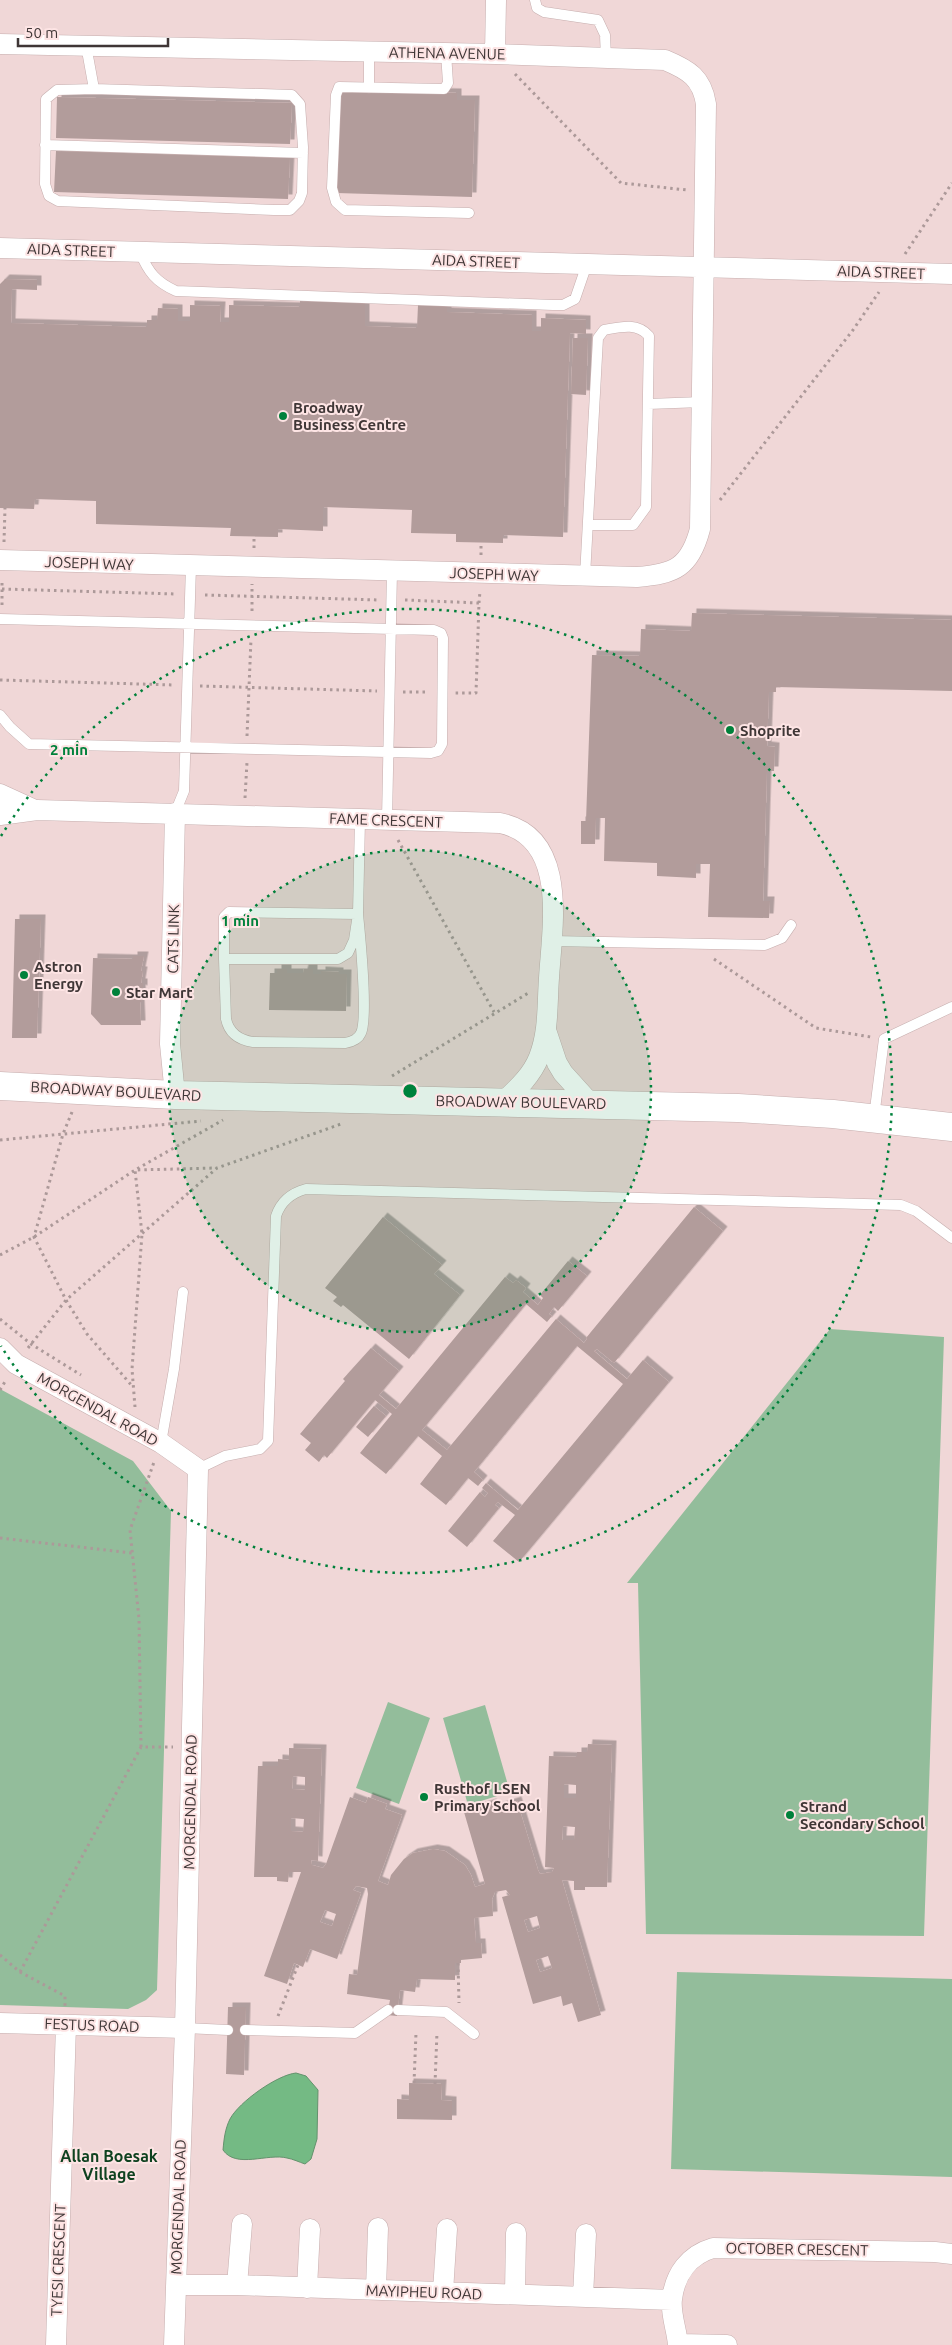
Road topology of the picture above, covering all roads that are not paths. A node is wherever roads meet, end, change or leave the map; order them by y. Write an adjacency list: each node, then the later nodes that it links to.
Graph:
1 (496, 0): 7 (street)
2 (535, 0): 8 (lane)
3 (0, 44): 4 (street, ATHENA AVENUE)
4 (86, 45): 5 (street, ATHENA AVENUE); 10 (lane)
5 (369, 51): 6 (street, ATHENA AVENUE); 9 (lane)
6 (446, 53): 7 (street, ATHENA AVENUE); 9 (lane)
7 (495, 54): 8 (street, ATHENA AVENUE)
8 (606, 58): 17 (street, ATHENA AVENUE)
9 (369, 88): 13 (lane)
10 (94, 89): 11 (lane); 12 (lane)
11 (45, 145): 12 (lane); 12 (lane)
12 (303, 153)
13 (469, 213)
14 (0, 248): 15 (street, AIDA STREET)
15 (140, 252): 16 (street, AIDA STREET); 16 (lane)
16 (587, 264): 17 (street, AIDA STREET)
17 (704, 268): 18 (street, AIDA STREET); 19 (street, JOSEPH WAY)
18 (952, 274)
19 (702, 402): 20 (lane); 25 (street, JOSEPH WAY)
20 (648, 404): 21 (lane); 21 (lane)
21 (588, 525): 25 (lane)
22 (0, 560): 23 (street, JOSEPH WAY)
23 (191, 566): 24 (street, JOSEPH WAY); 27 (lane)
24 (392, 571): 25 (street, JOSEPH WAY); 28 (lane)
25 (585, 576)
26 (0, 619): 27 (lane)
27 (189, 623): 28 (lane); 30 (lane)
28 (391, 628): 31 (lane); 31 (lane)
29 (0, 715): 30 (lane)
30 (185, 748): 31 (lane); 34 (lane)
31 (388, 752): 37 (lane)
32 (0, 794): 33 (street, FAME CRESCENT)
33 (37, 810): 34 (street, FAME CRESCENT); 35 (street, FAME CRESCENT)
34 (176, 813): 36 (street, FAME CRESCENT); 45 (street, CATS LINK)
35 (0, 815)
36 (360, 819): 37 (street, FAME CRESCENT); 38 (lane)
37 (387, 820): 40 (street, FAME CRESCENT)
38 (358, 914): 41 (lane); 41 (lane); 41 (lane)
39 (791, 924): 40 (lane)
40 (551, 941): 43 (street, FAME CRESCENT)
41 (224, 958)
42 (952, 1007): 48 (lane)
43 (547, 1033): 46 (street, FAME CRESCENT); 47 (street, FAME CRESCENT)
44 (0, 1086): 45 (main road, BROADWAY BOULEVARD)
45 (175, 1095): 46 (main road, BROADWAY BOULEVARD)
46 (504, 1102): 47 (main road, BROADWAY BOULEVARD)
47 (591, 1104): 48 (main road, BROADWAY BOULEVARD)
48 (874, 1118): 49 (main road, BROADWAY BOULEVARD)
49 (952, 1127)
50 (952, 1238): 55 (lane)
51 (183, 1292): 54 (lane)
52 (0, 1348): 53 (street, MORGENDAL ROAD)
53 (8, 1363): 54 (street, MORGENDAL ROAD)
54 (161, 1443): 55 (street, MORGENDAL ROAD)
55 (198, 1469): 58 (street, MORGENDAL ROAD)
56 (0, 2023): 57 (street, FESTUS ROAD)
57 (66, 2025): 58 (street, FESTUS ROAD); 78 (street, TYESI CRESCENT)
58 (185, 2028): 59 (lane); 69 (street, MORGENDAL ROAD)
59 (228, 2030)
60 (245, 2030): 61 (lane)
61 (474, 2034)
62 (242, 2224): 70 (street)
63 (378, 2228): 72 (street)
64 (310, 2229): 71 (street)
65 (446, 2229): 73 (street)
66 (516, 2233): 74 (street)
67 (586, 2234): 75 (street)
68 (952, 2254): 76 (street, OCTOBER CRESCENT)
69 (176, 2285): 70 (street, MAYIPHEU ROAD); 79 (street, MORGENDAL ROAD)
70 (237, 2285): 71 (street, MAYIPHEU ROAD)
71 (307, 2288): 72 (street, MAYIPHEU ROAD)
72 (376, 2290): 73 (street, MAYIPHEU ROAD)
73 (443, 2292): 74 (street, MAYIPHEU ROAD)
74 (515, 2294): 75 (street, MAYIPHEU ROAD)
75 (583, 2297): 76 (street, MAYIPHEU ROAD)
76 (672, 2300): 77 (street)
77 (678, 2344): 80 (street)
78 (56, 2345)
79 (174, 2345)
80 (727, 2345)

